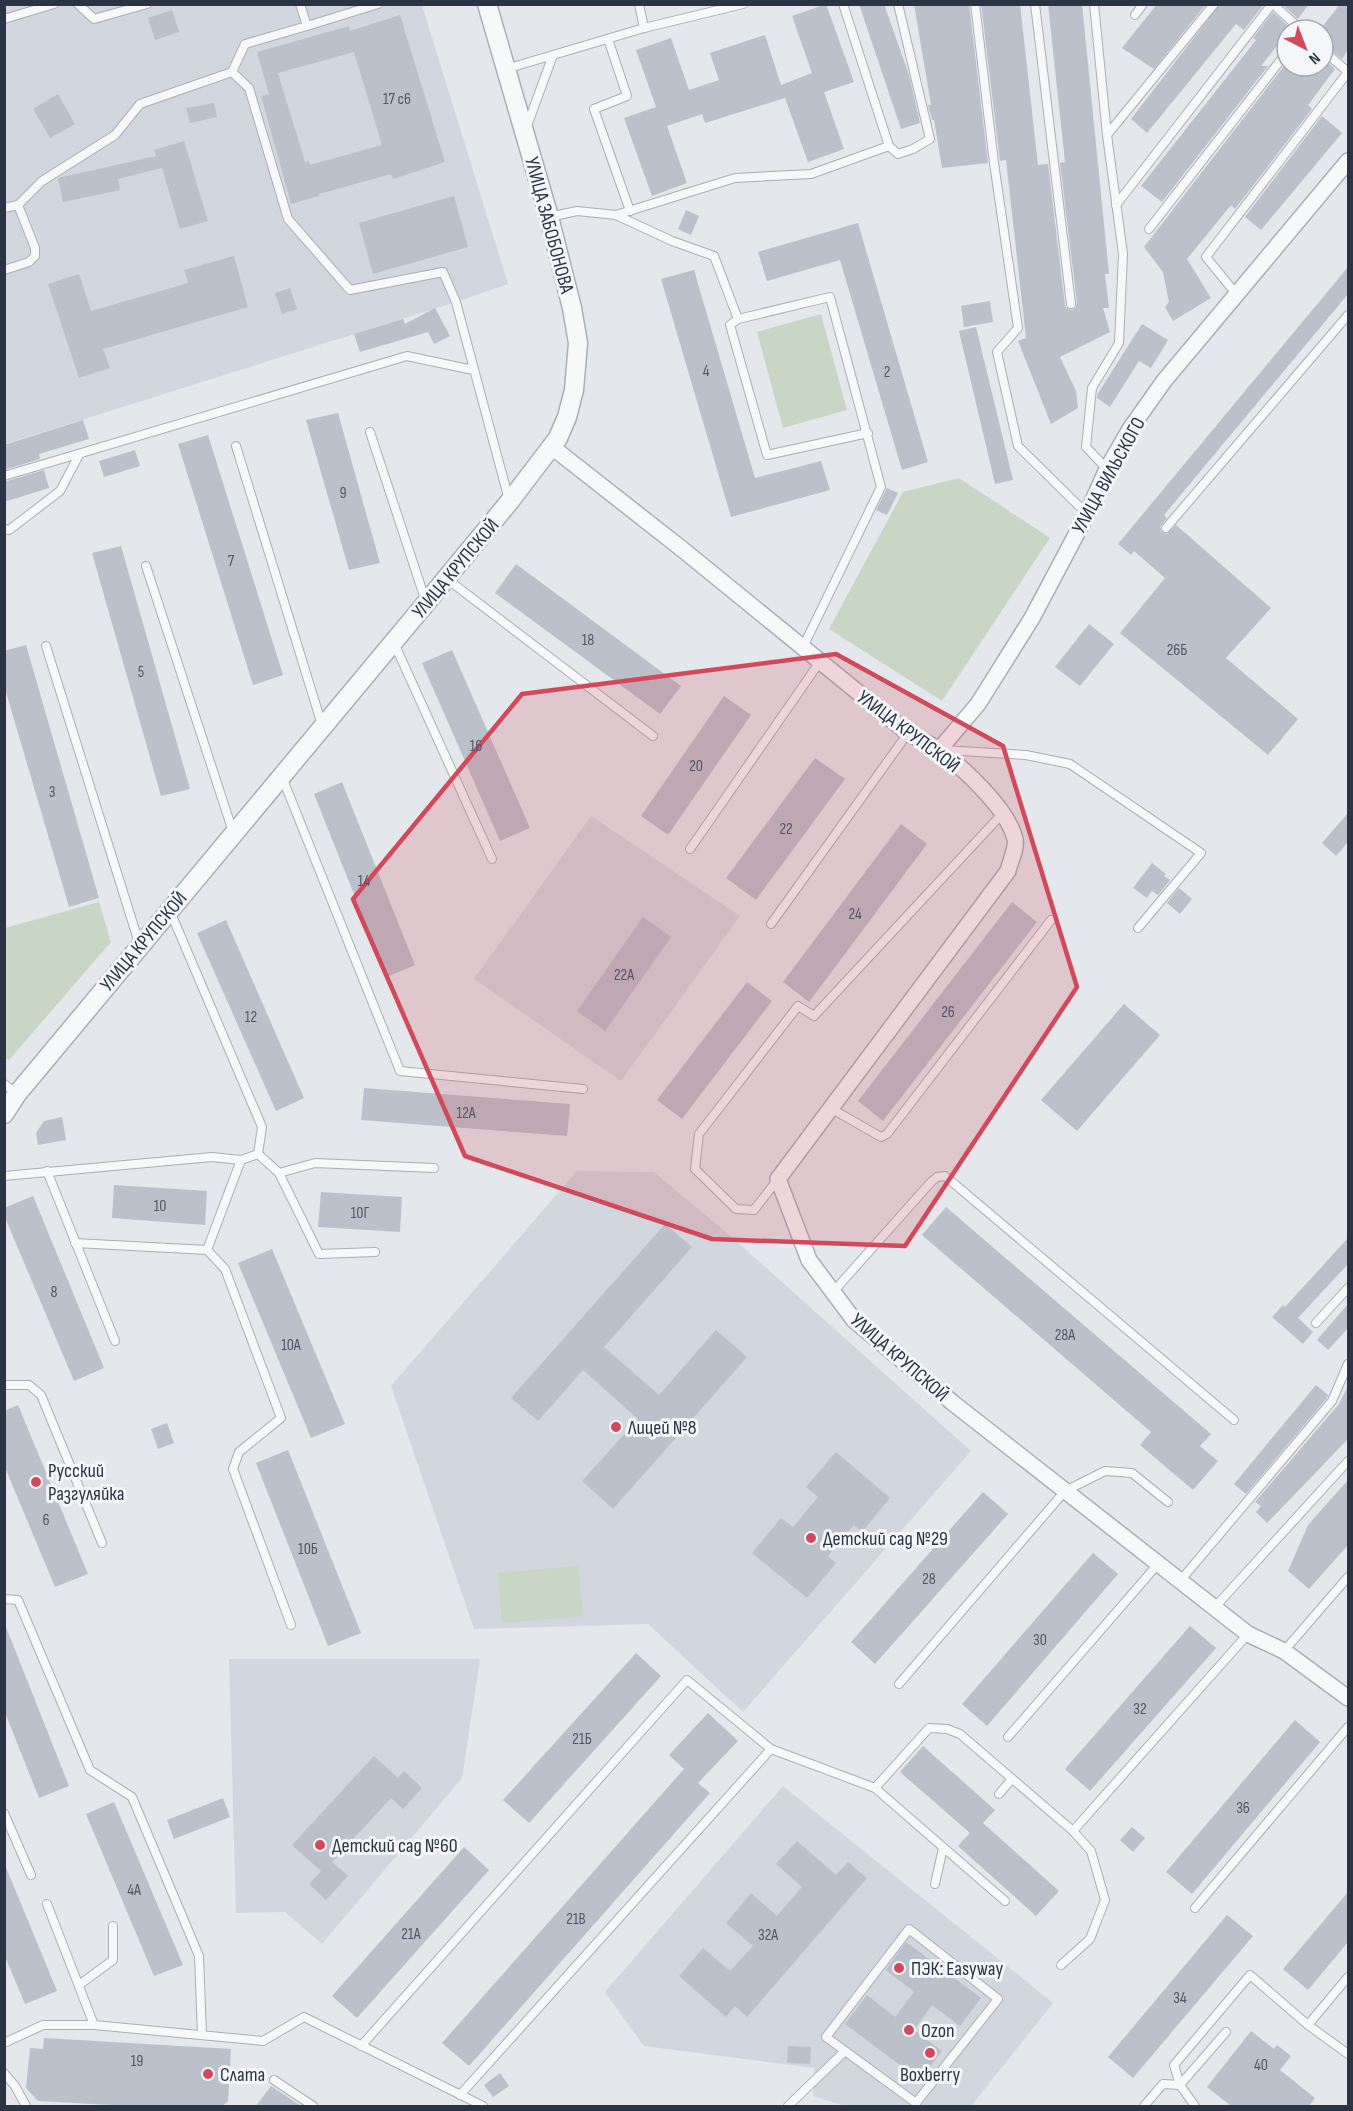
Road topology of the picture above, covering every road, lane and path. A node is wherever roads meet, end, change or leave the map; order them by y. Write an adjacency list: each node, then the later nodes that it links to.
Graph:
1 (54, 4): 19 (lane)
2 (78, 4): 3 (lane)
3 (147, 4)
4 (300, 4): 20 (lane)
5 (378, 4): 20 (lane)
6 (487, 4): 26 (street, УЛИЦА ЗАБОБОНОВА)
7 (639, 4): 21 (lane)
8 (743, 4): 21 (lane)
9 (843, 4): 31 (lane)
10 (898, 4): 31 (lane)
11 (975, 4): 54 (lane)
12 (1035, 4): 42 (lane)
13 (1094, 4): 30 (lane)
14 (1143, 4): 17 (lane)
15 (1215, 4): 30 (lane)
16 (1272, 4): 18 (lane); 34 (lane)
17 (1135, 15)
18 (1288, 18)
19 (4, 19)
20 (307, 26): 27 (lane)
21 (644, 28): 22 (lane)
22 (608, 39): 23 (lane); 36 (lane)
23 (553, 55): 26 (lane); 29 (lane)
24 (1335, 61): 28 (lane)
25 (1275, 67): 39 (lane)
26 (506, 69): 29 (street, УЛИЦА ЗАБОБОНОВА)
27 (232, 72): 33 (lane); 45 (lane)
28 (1348, 72): 41 (lane)
29 (525, 134): 38 (street, УЛИЦА ЗАБОБОНОВА)
30 (1107, 135): 34 (lane)
31 (889, 146): 36 (lane)
32 (1348, 161): 41 (street, УЛИЦА ВИЛЬСКОГО)
33 (18, 205): 35 (lane); 40 (lane)
34 (1116, 205): 51 (lane)
35 (4, 208)
36 (630, 210): 37 (lane)
37 (616, 215): 38 (lane); 44 (lane)
38 (549, 217): 49 (street, УЛИЦА ЗАБОБОНОВА)
39 (1149, 228)
40 (4, 270)
41 (1236, 295): 51 (street, УЛИЦА ВИЛЬСКОГО)
42 (1071, 304)
43 (1348, 315): 55 (lane)
44 (738, 319): 47 (lane); 47 (lane)
45 (473, 370): 50 (lane); 53 (lane)
46 (370, 432): 59 (lane)
47 (868, 433): 62 (lane)
48 (236, 447): 64 (lane)
49 (552, 447): 53 (street, УЛИЦА КРУПСКОЙ); 62 (street, УЛИЦА КРУПСКОЙ)
50 (79, 455): 52 (lane); 56 (lane)
51 (1107, 469): 54 (street, УЛИЦА ВИЛЬСКОГО)
52 (4, 476)
53 (510, 501): 58 (street, УЛИЦА КРУПСКОЙ)
54 (1087, 514): 67 (street, УЛИЦА ВИЛЬСКОГО)
55 (1166, 528)
56 (4, 529)
57 (146, 566): 70 (lane)
58 (446, 579): 59 (street, УЛИЦА КРУПСКОЙ); 66 (lane)
59 (426, 603): 60 (street, УЛИЦА КРУПСКОЙ)
60 (393, 642): 64 (street, УЛИЦА КРУПСКОЙ); 72 (lane)
61 (46, 646): 77 (lane)
62 (802, 649): 63 (street, УЛИЦА КРУПСКОЙ)
63 (819, 663): 65 (street, УЛИЦА КРУПСКОЙ); 71 (lane)
64 (322, 727): 68 (street, УЛИЦА КРУПСКОЙ)
65 (908, 734): 67 (street, УЛИЦА КРУПСКОЙ); 75 (lane)
66 (653, 736)
67 (939, 750): 69 (street, УЛИЦА КРУПСКОЙ); 76 (lane)
68 (281, 775): 70 (street, УЛИЦА КРУПСКОЙ); 79 (lane)
69 (1002, 814): 80 (street, УЛИЦА КРУПСКОЙ); 88 (lane)
70 (234, 833): 73 (street, УЛИЦА КРУПСКОЙ)
71 (690, 849)
72 (492, 858)
73 (170, 909): 77 (street, УЛИЦА КРУПСКОЙ); 82 (lane)
74 (1051, 920): 80 (lane)
75 (771, 924)
76 (1138, 928)
77 (140, 945): 78 (street, УЛИЦА КРУПСКОЙ)
78 (11, 1089): 81 (street, УЛИЦА КРУПСКОЙ)
79 (584, 1089)
80 (832, 1109): 88 (street, УЛИЦА КРУПСКОЙ)
81 (4, 1114)
82 (258, 1154): 83 (lane); 86 (lane)
83 (241, 1160): 85 (lane); 90 (lane)
84 (434, 1168): 86 (lane)
85 (47, 1171): 87 (lane); 89 (lane)
86 (279, 1173): 91 (lane)
87 (4, 1176)
88 (778, 1179): 93 (street, УЛИЦА КРУПСКОЙ)
89 (75, 1243): 90 (lane); 95 (lane)
90 (207, 1250): 108 (lane)
91 (375, 1252)
92 (1348, 1288): 94 (lane)
93 (832, 1293): 98 (lane); 100 (street, УЛИЦА КРУПСКОЙ)
94 (1316, 1323)
95 (115, 1341)
96 (1348, 1364): 105 (lane)
97 (4, 1385): 102 (lane)
98 (1234, 1420)
99 (1348, 1461): 107 (lane)
100 (1065, 1491): 101 (lane); 103 (street, УЛИЦА КРУПСКОЙ); 111 (lane)
101 (1168, 1502)
102 (102, 1543)
103 (1158, 1564): 105 (street, УЛИЦА КРУПСКОЙ); 114 (lane)
104 (1348, 1577): 110 (lane)
105 (1180, 1581): 107 (street, УЛИЦА КРУПСКОЙ)
106 (4, 1599): 134 (lane)
107 (1215, 1607): 109 (street, УЛИЦА КРУПСКОЙ)
108 (291, 1625)
109 (1248, 1634): 110 (street, УЛИЦА КРУПСКОЙ); 120 (lane)
110 (1284, 1651): 112 (street, УЛИЦА КРУПСКОЙ)
111 (898, 1684)
112 (1347, 1693)
113 (1348, 1727): 126 (lane)
114 (1008, 1737)
115 (771, 1749): 117 (lane); 136 (lane); 142 (lane)
116 (1012, 1779): 117 (lane); 118 (lane); 120 (lane)
117 (875, 1788): 121 (lane)
118 (999, 1794)
119 (4, 1813): 122 (lane)
120 (1073, 1831): 128 (lane)
121 (943, 1848): 123 (lane); 124 (lane)
122 (31, 1875)
123 (935, 1884)
124 (1005, 1901)
125 (47, 1904): 130 (lane)
126 (1195, 1908)
127 (113, 1926): 130 (lane)
128 (1061, 1965)
129 (1348, 1977): 132 (lane)
130 (79, 1985): 131 (lane)
131 (94, 2025): 134 (lane); 135 (lane)
132 (1308, 2025): 138 (lane); 141 (lane)
133 (1226, 2032): 141 (lane)
134 (202, 2035): 136 (lane)
135 (4, 2043)
136 (361, 2046): 142 (lane)
137 (845, 2051): 137 (lane); 146 (lane)
138 (1348, 2054)
139 (4, 2073): 143 (lane)
140 (274, 2080): 144 (lane)
141 (1180, 2085): 147 (lane); 148 (lane)
142 (460, 2095): 145 (lane)
143 (26, 2106)
144 (313, 2106)
145 (483, 2106)
146 (788, 2106)
147 (1144, 2106)
148 (1195, 2106)

